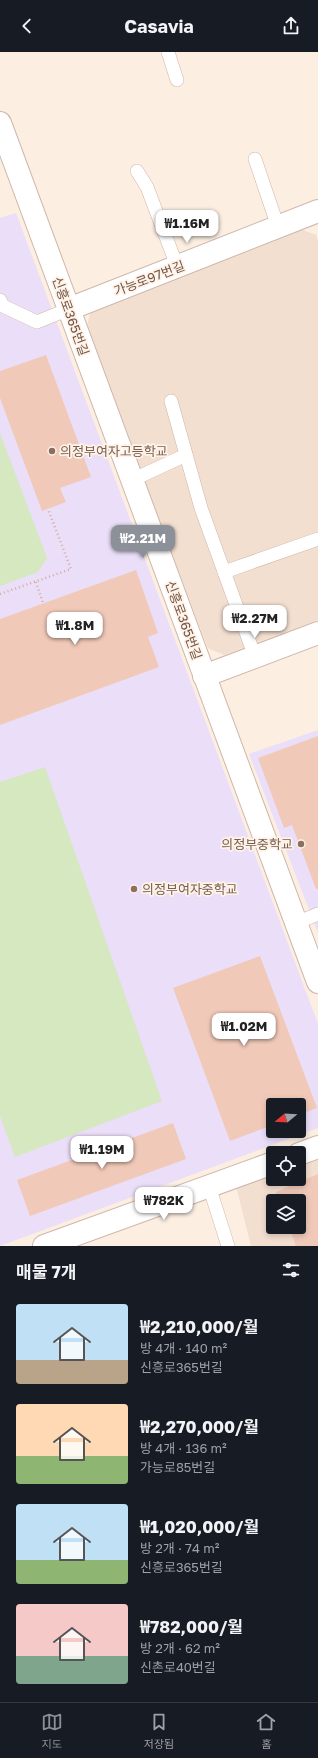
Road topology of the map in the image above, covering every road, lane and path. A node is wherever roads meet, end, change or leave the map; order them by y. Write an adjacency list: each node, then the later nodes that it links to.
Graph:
1 (168, 52): 2 (lane)
2 (177, 80)
3 (0, 123): 10 (street, 신흥로365번길)
4 (255, 159): 7 (lane)
5 (137, 171): 8 (lane)
6 (318, 213): 7 (street, 가능로97번길)
7 (278, 227): 8 (street, 가능로97번길)
8 (177, 266): 10 (street, 가능로97번길)
9 (0, 300): 10 (lane)
10 (69, 309): 13 (street, 신흥로365번길)
11 (171, 401): 12 (lane)
12 (186, 454): 13 (lane); 16 (lane)
13 (132, 480): 22 (street, 신흥로365번길)
14 (48, 509): 17 (path)
15 (318, 539): 16 (lane)
16 (224, 572): 21 (lane)
17 (36, 582): 18 (path); 19 (path)
18 (0, 594)
19 (44, 603)
20 (318, 633): 21 (street)
21 (255, 657): 22 (street)
22 (204, 676): 24 (street, 신흥로365번길)
23 (318, 914): 24 (lane)
24 (296, 923): 25 (street, 신흥로365번길)
25 (318, 982)
26 (318, 1147): 27 (street)
27 (306, 1151)
28 (266, 1166): 29 (street)
29 (209, 1186): 30 (street); 31 (lane)
30 (44, 1246)
31 (228, 1246)

